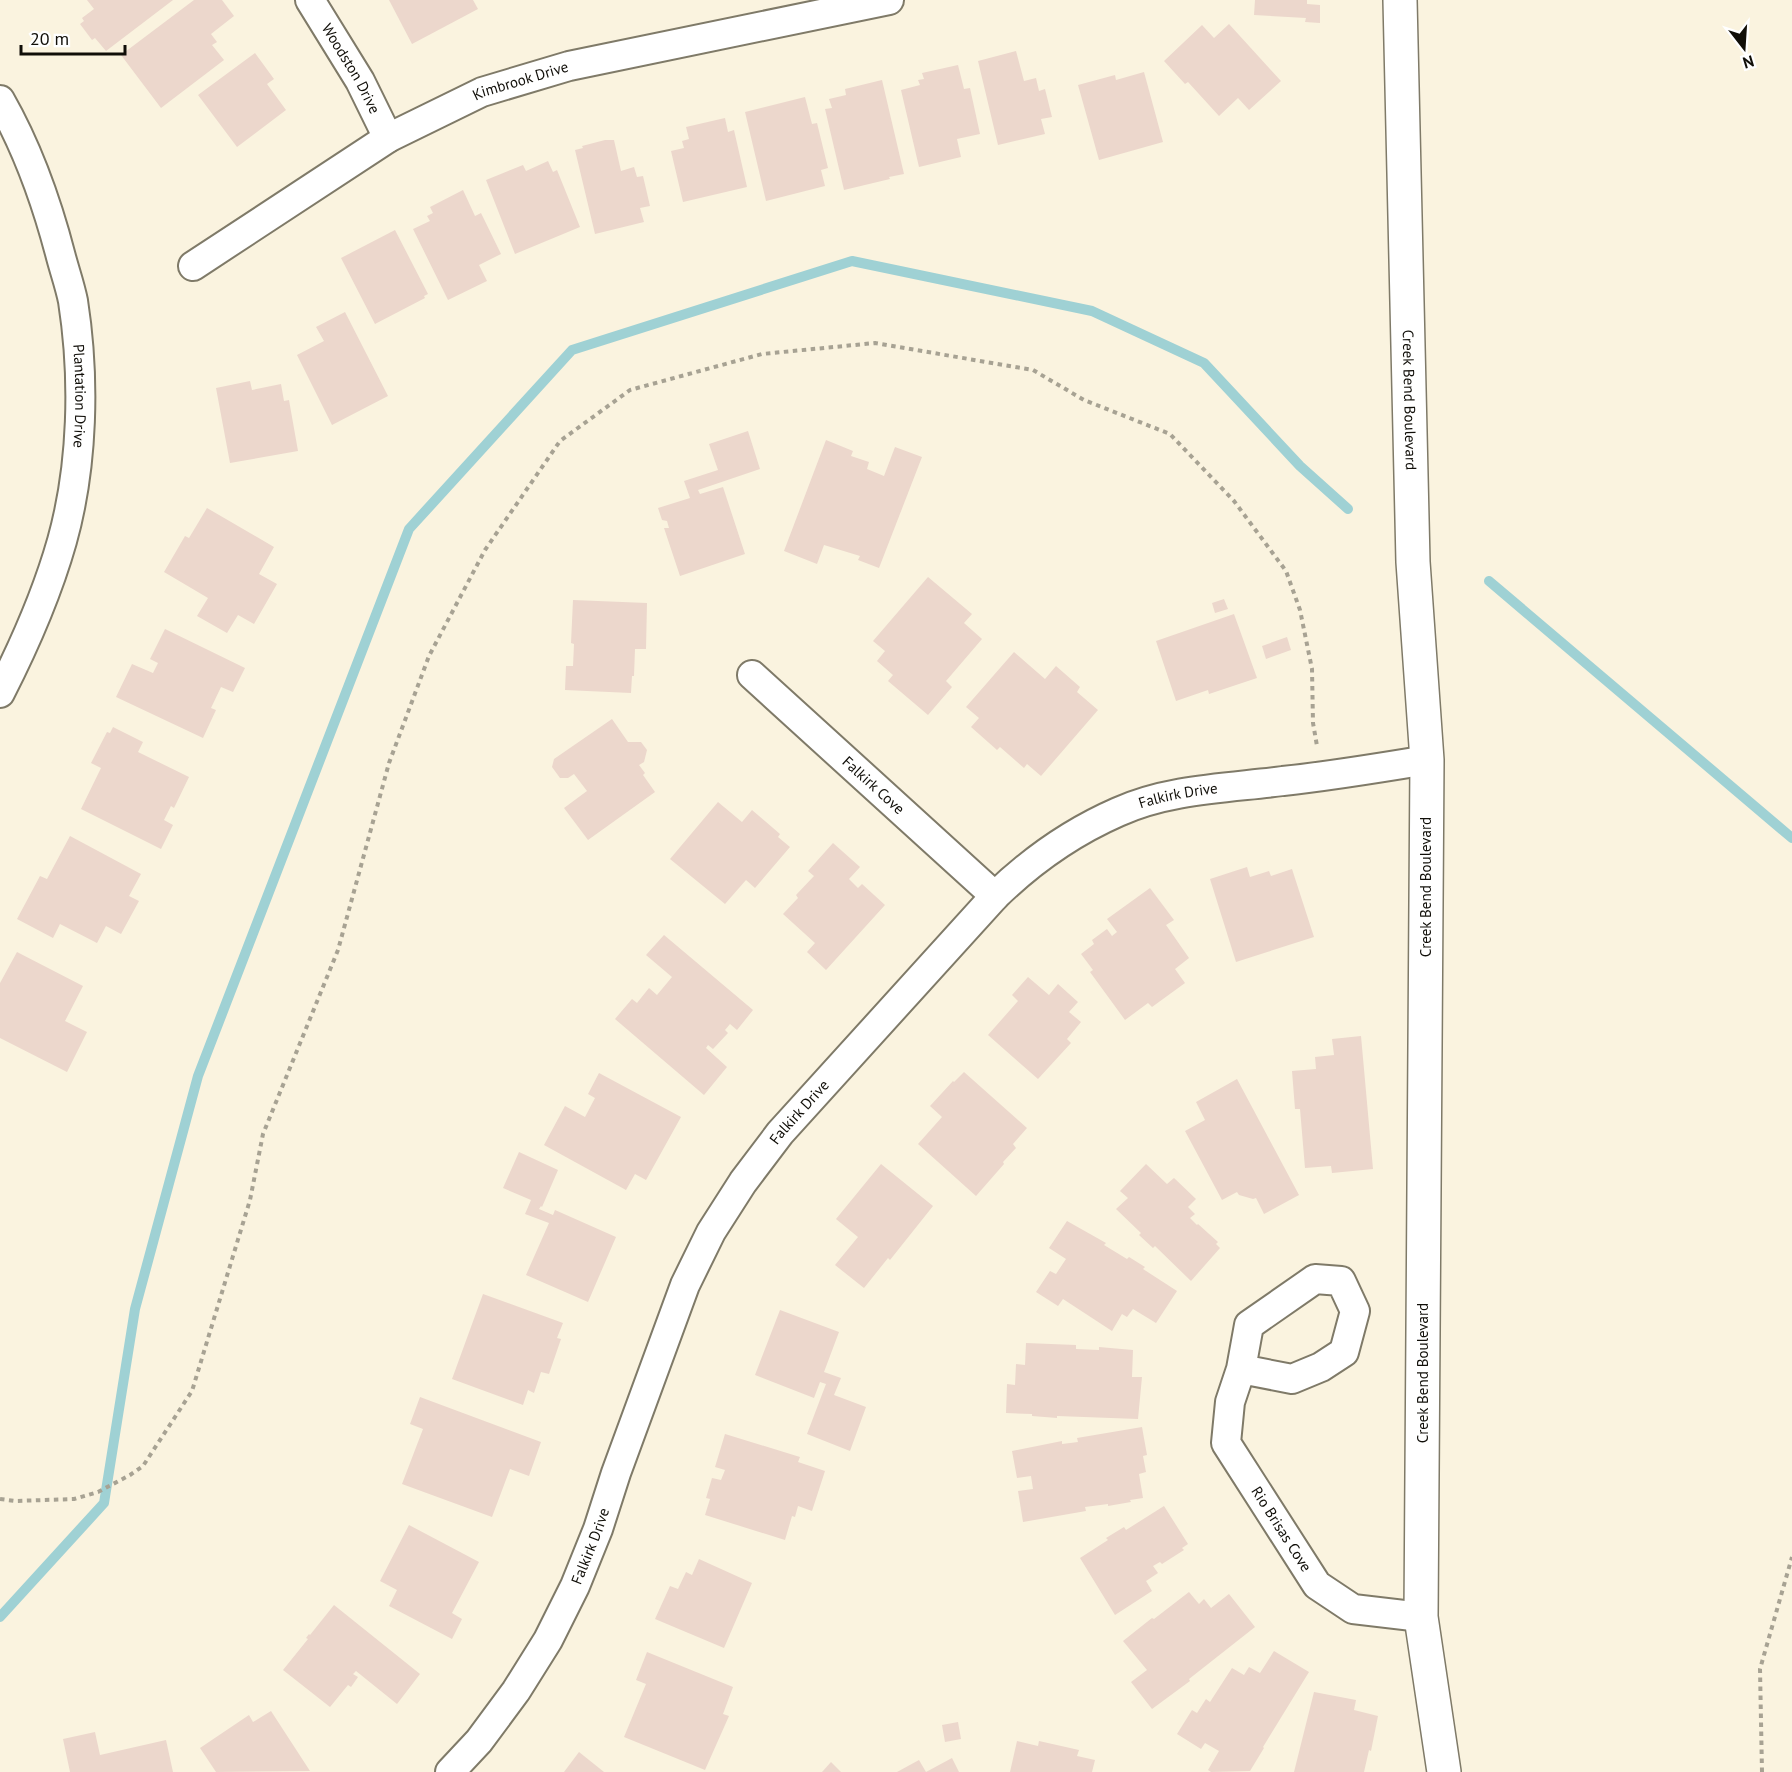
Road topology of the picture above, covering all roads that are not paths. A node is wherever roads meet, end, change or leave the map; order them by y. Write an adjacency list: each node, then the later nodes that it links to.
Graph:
1 (310, 0): 5 (street, Woodston Drive)
2 (889, 0): 5 (street, Kimbrook Drive)
3 (1400, 0): 9 (street, Creek Bend Boulevard)
4 (0, 100): 8 (street, Plantation Drive)
5 (388, 138): 6 (street, Kimbrook Drive)
6 (193, 266)
7 (752, 675): 10 (street, Falkirk Cove)
8 (0, 693)
9 (1427, 760): 10 (street, Falkirk Drive); 12 (street, Creek Bend Boulevard)
10 (994, 896): 13 (street, Falkirk Drive)
11 (1241, 1369): 12 (street, Rio Brisas Cove)
12 (1421, 1617): 14 (street, Creek Bend Boulevard)
13 (450, 1772)
14 (1444, 1772)

